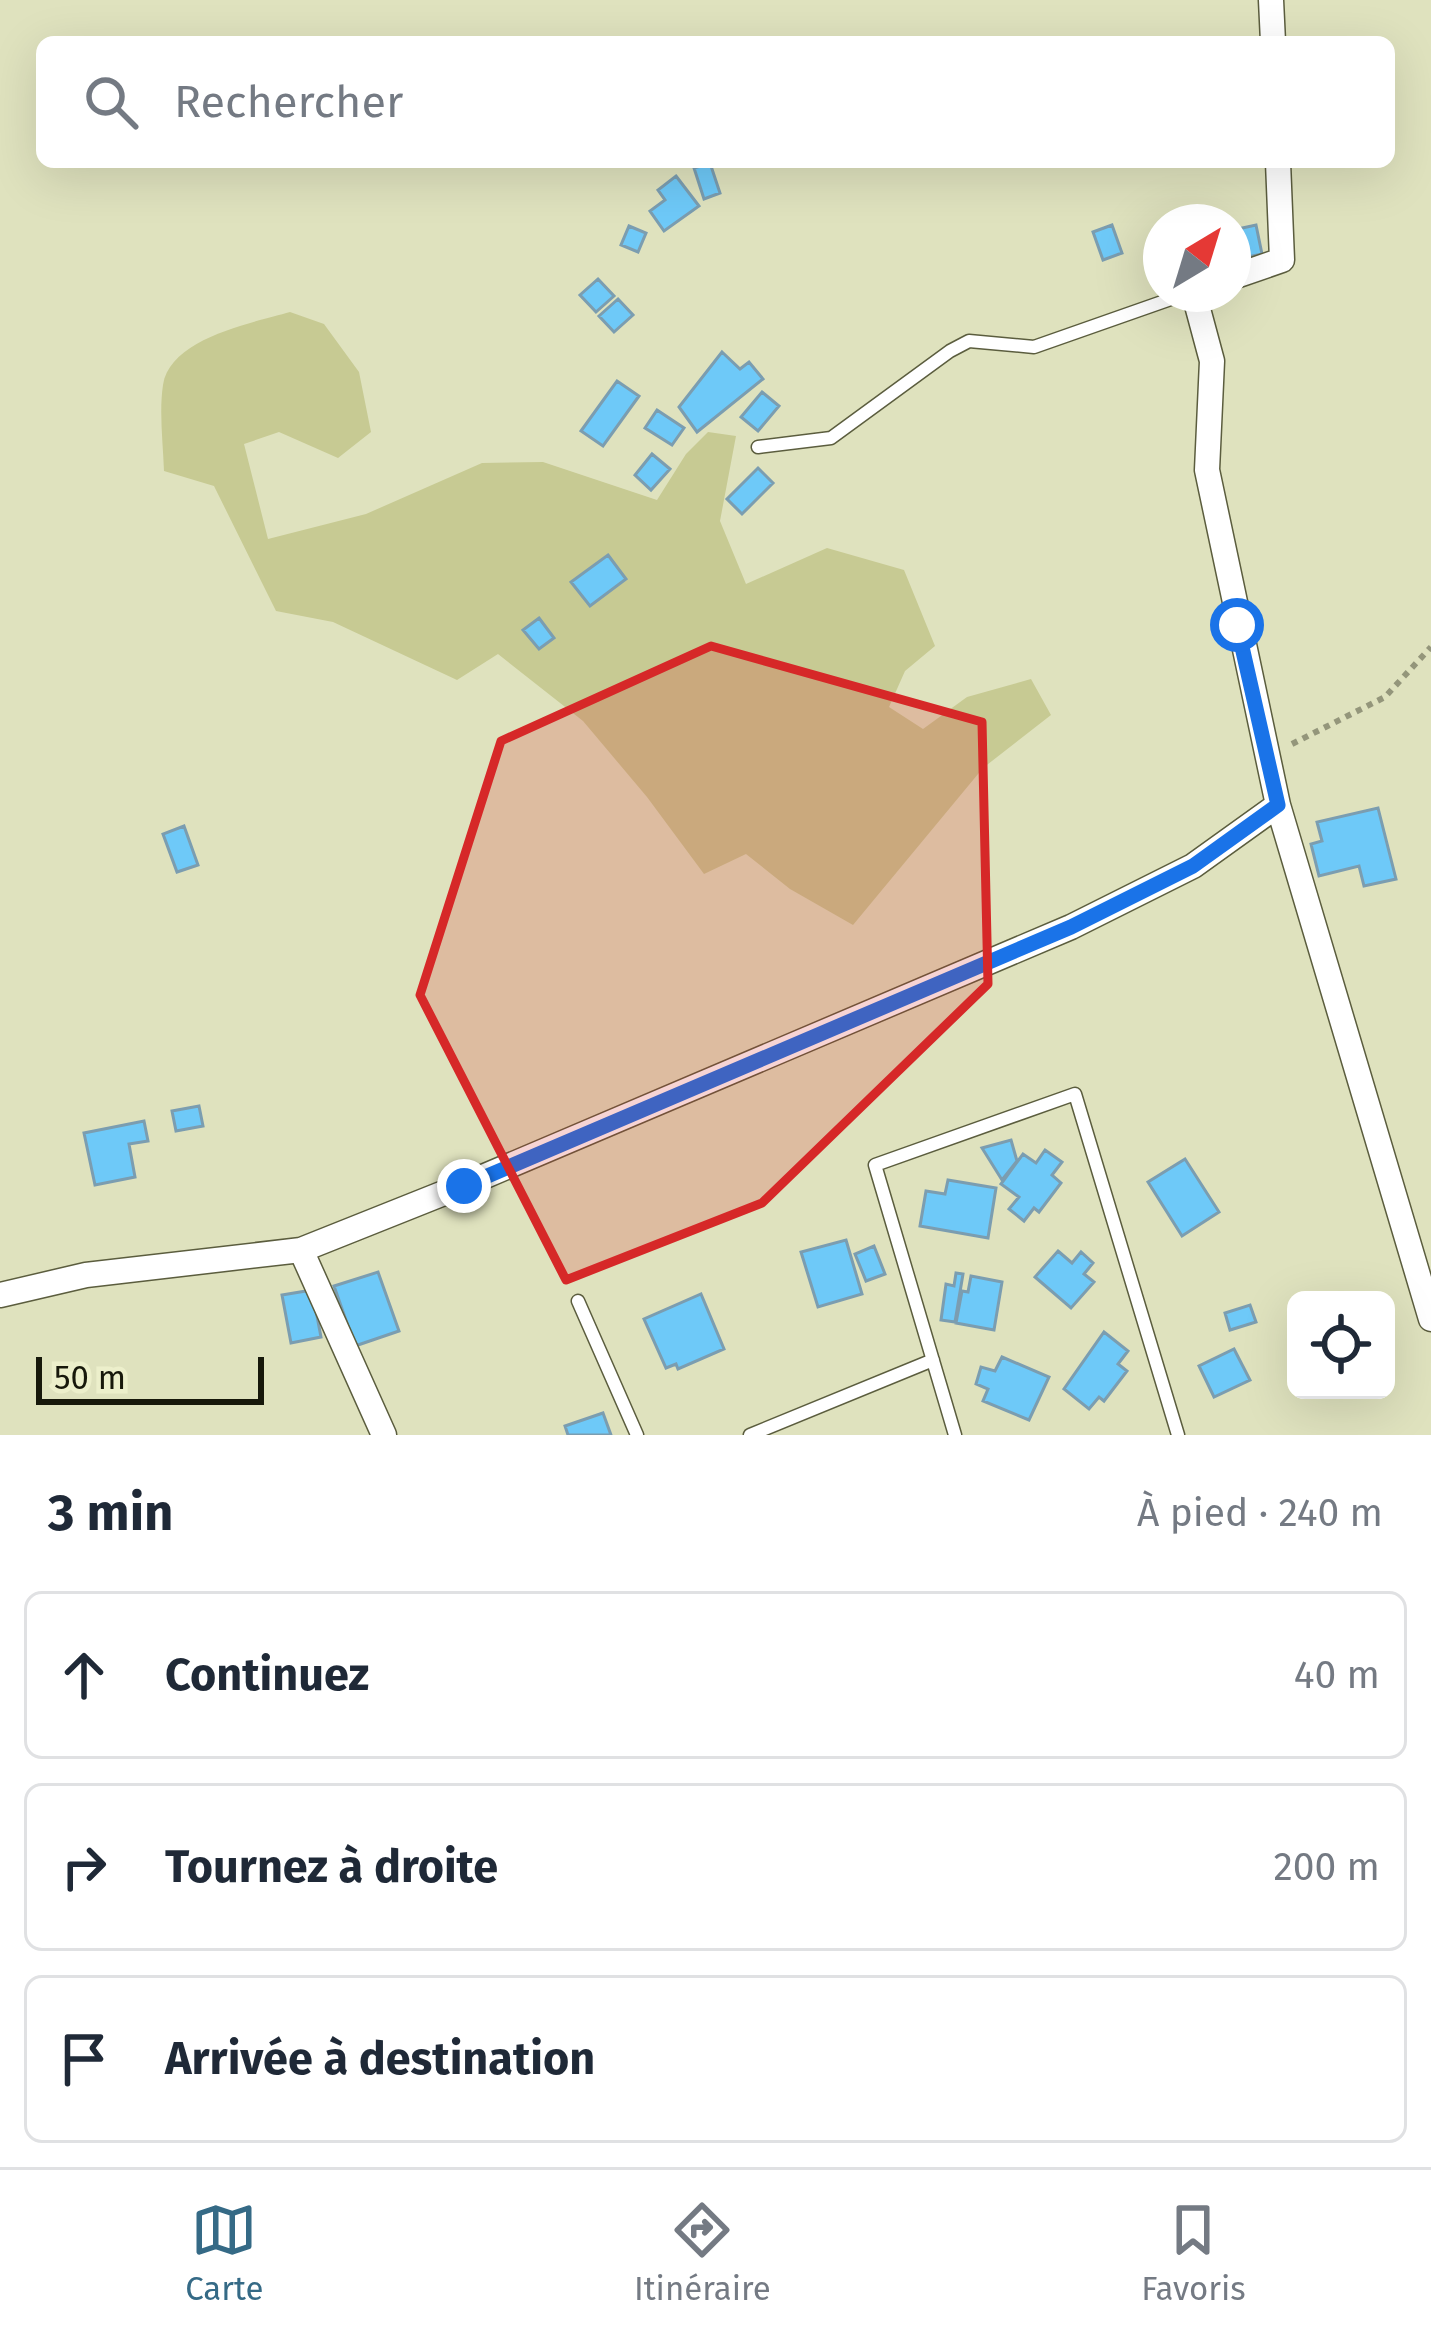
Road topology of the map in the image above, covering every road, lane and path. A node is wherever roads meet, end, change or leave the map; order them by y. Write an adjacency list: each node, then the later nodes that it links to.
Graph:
1 (1271, 0): 2 (street)
2 (1273, 36)
3 (1278, 168): 4 (street)
4 (1251, 271)
5 (1143, 309): 7 (lane)
6 (1199, 312): 9 (street)
7 (758, 447)
8 (1431, 647): 9 (path)
9 (1267, 756): 10 (street)
10 (1278, 805): 11 (street); 14 (street)
11 (301, 1250): 12 (street); 16 (street)
12 (0, 1295)
13 (578, 1301): 17 (lane)
14 (1431, 1319)
15 (933, 1360): 18 (lane); 19 (lane); 20 (lane)
16 (383, 1435)
17 (638, 1435)
18 (750, 1435)
19 (955, 1435)
20 (1178, 1435)

